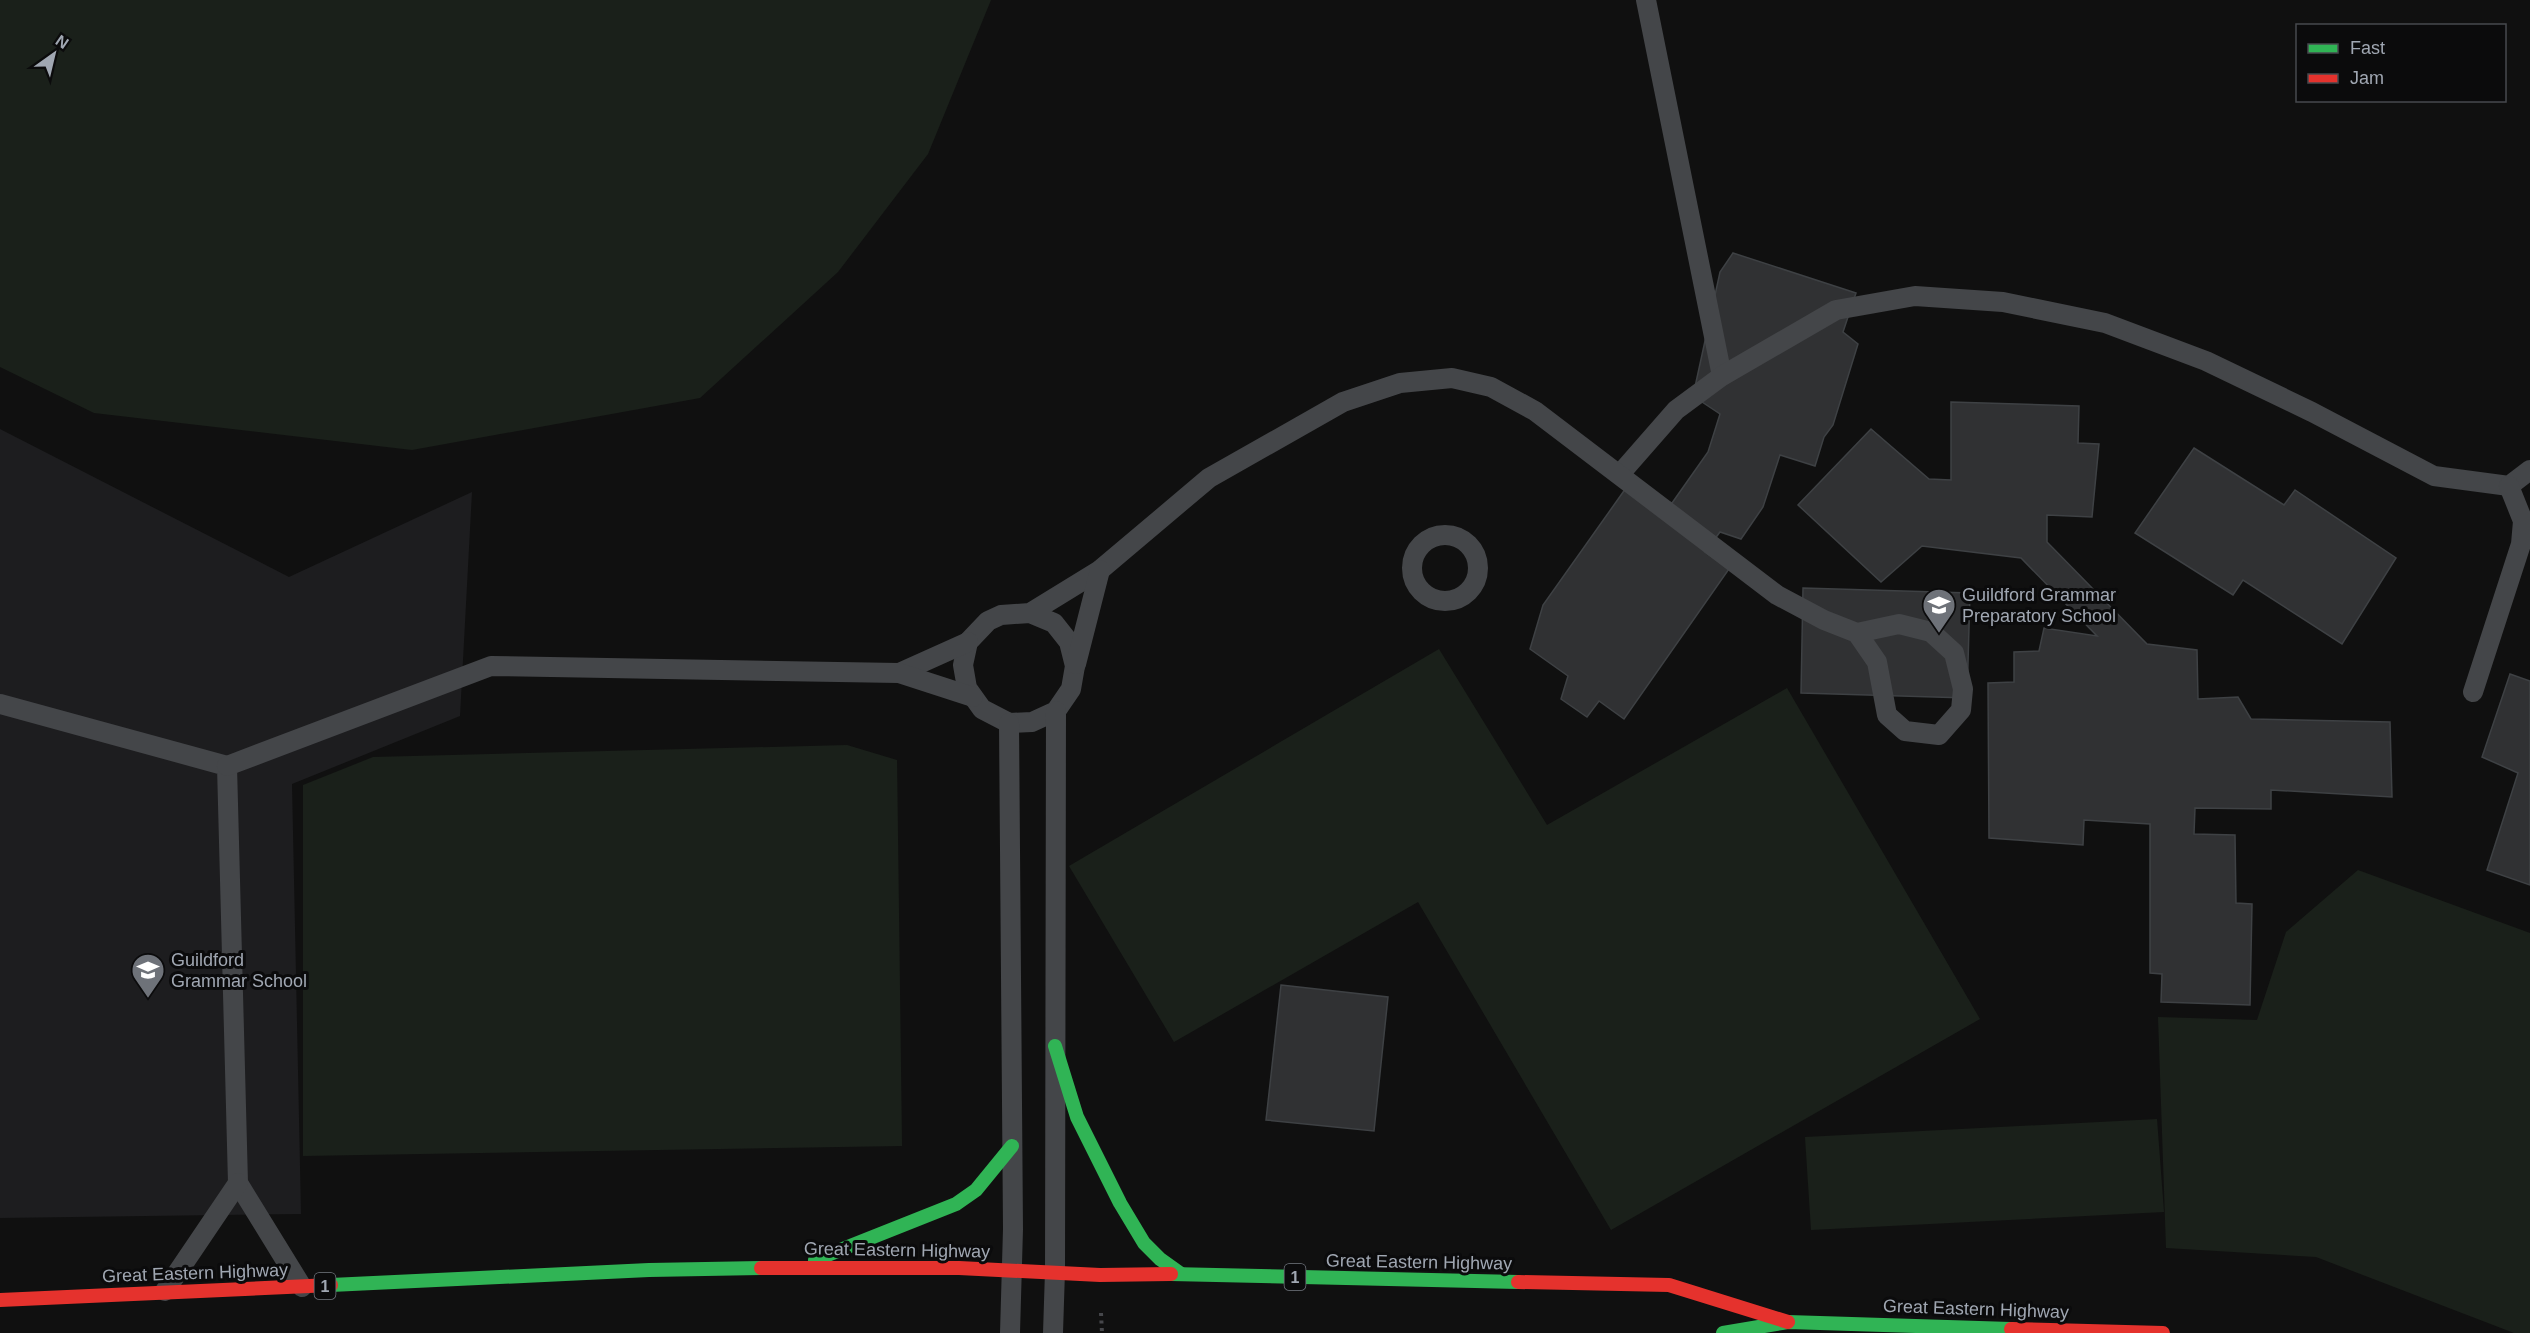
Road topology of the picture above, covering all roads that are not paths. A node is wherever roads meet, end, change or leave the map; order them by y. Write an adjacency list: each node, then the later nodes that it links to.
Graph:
1 (1647, 0): 2 (lane)
2 (1722, 376): 4 (lane); 5 (lane)
3 (2530, 470): 5 (lane)
4 (1620, 474): 6 (lane); 8 (lane)
5 (2509, 486): 12 (lane)
6 (1100, 570): 7 (lane); 10 (lane)
7 (1030, 612): 9 (lane); 10 (lane)
8 (1857, 633): 8 (lane)
9 (968, 642): 11 (lane); 13 (lane)
10 (1076, 666): 15 (lane)
11 (899, 673): 13 (lane); 17 (lane)
12 (2473, 692)
13 (973, 697): 16 (lane)
14 (0, 704): 17 (lane)
15 (1056, 711): 16 (lane); 18 (lane)
16 (1009, 723): 19 (lane)
17 (227, 766): 20 (lane)
18 (1055, 1046): 23 (lane); 24 (highway)
19 (1012, 1146): 21 (highway); 22 (lane)
20 (238, 1183): 25 (lane); 26 (lane)
21 (797, 1267): 22 (highway, Great Eastern Highway / 1); 25 (highway, Great Eastern Highway / 1)
22 (1011, 1270): 23 (highway, Great Eastern Highway / 1); 29 (lane)
23 (1055, 1271): 24 (highway, Great Eastern Highway / 1); 30 (lane)
24 (1181, 1274): 28 (highway, Great Eastern Highway / 1)
25 (302, 1287): 26 (highway, Great Eastern Highway / 1)
26 (165, 1291): 27 (highway, Great Eastern Highway / 1)
27 (0, 1300)
28 (1788, 1322): 31 (highway, Great Eastern Highway / 1); 32 (highway, Great Eastern Highway / 1)
29 (1010, 1333)
30 (1053, 1333)
31 (1723, 1333)
32 (2163, 1333)

